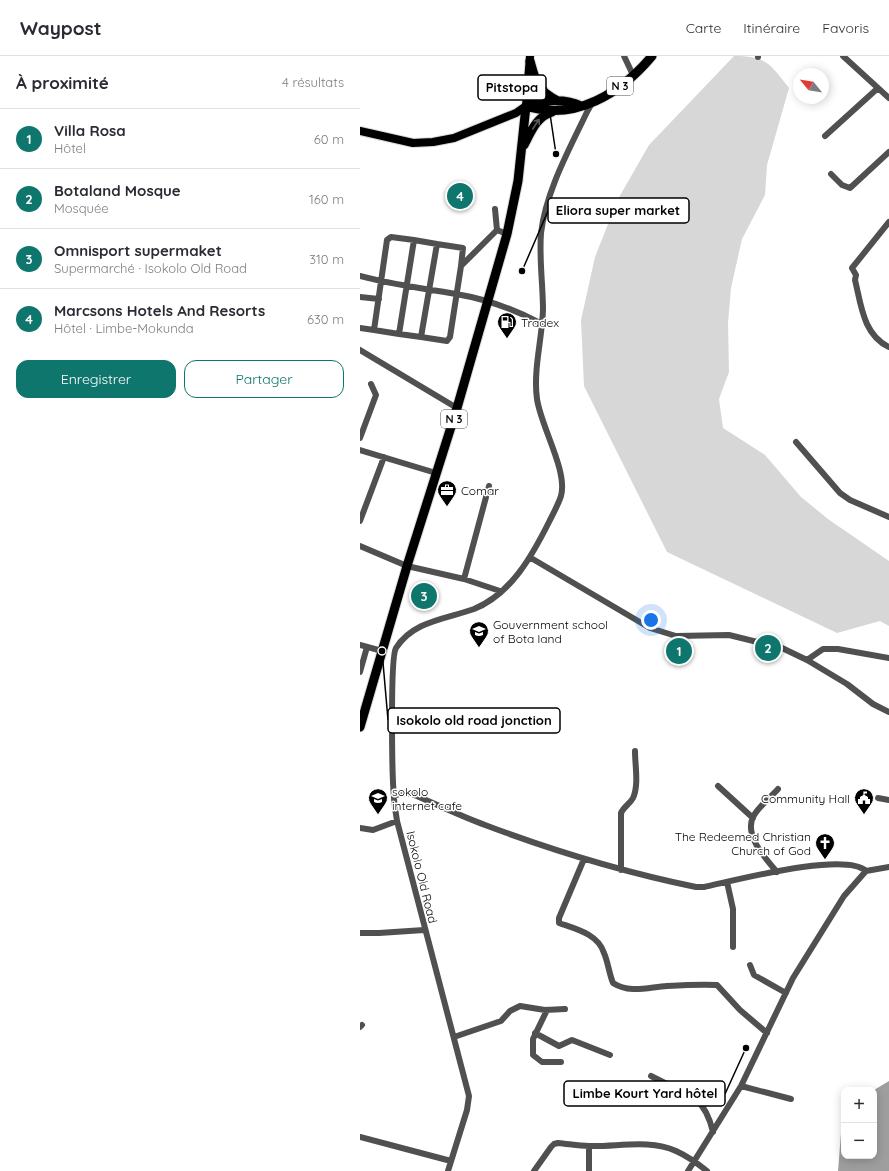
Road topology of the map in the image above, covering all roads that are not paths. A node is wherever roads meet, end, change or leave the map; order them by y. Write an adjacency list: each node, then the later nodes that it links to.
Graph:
1 (624, 56): 5 (street)
2 (652, 56): 5 (highway, N 3)
3 (843, 56): 6 (street)
4 (530, 58): 9 (main road); 10 (highway)
5 (633, 75): 8 (highway, N 3)
6 (878, 88): 7 (street); 12 (street)
7 (889, 98)
8 (592, 103): 10 (highway, N 3); 31 (street)
9 (526, 106): 10 (highway, N 3); 11 (main road); 13 (highway, N 3)
10 (559, 106): 13 (highway, one-way to 10)
11 (360, 131)
12 (825, 136)
13 (522, 148): 19 (highway, N 3)
14 (889, 152): 15 (street)
15 (831, 174)
16 (495, 209): 18 (street)
17 (889, 222): 36 (street)
18 (497, 230): 19 (street); 22 (street)
19 (507, 234): 30 (highway, N 3)
20 (414, 240): 21 (street); 24 (street); 25 (street)
21 (437, 244): 22 (street); 26 (street)
22 (461, 266): 27 (street)
23 (360, 276): 24 (street)
24 (382, 282): 25 (street); 29 (street)
25 (406, 287): 26 (street); 34 (street)
26 (429, 290): 27 (street); 35 (street)
27 (456, 294): 30 (street); 35 (street)
28 (360, 296): 29 (street)
29 (379, 299): 33 (street)
30 (487, 301): 31 (street); 39 (highway, N 3)
31 (542, 324): 49 (street)
32 (360, 328): 33 (street)
33 (374, 330): 34 (street)
34 (399, 334): 35 (street)
35 (421, 337)
36 (889, 347)
37 (360, 350): 39 (street)
38 (371, 384): 40 (street)
39 (457, 408): 44 (highway, N 3)
40 (360, 438)
41 (796, 442): 46 (street)
42 (360, 450): 43 (street)
43 (384, 457): 44 (street); 47 (street)
44 (436, 473): 50 (highway, N 3)
45 (489, 486): 51 (street)
46 (889, 517)
47 (360, 521)
48 (360, 546): 50 (street)
49 (531, 558): 52 (street); 58 (street)
50 (407, 566): 51 (street); 55 (highway, N 3)
51 (464, 580): 52 (street)
52 (500, 591): 56 (street)
53 (360, 645): 54 (street)
54 (367, 647): 55 (street); 59 (street)
55 (383, 648): 56 (street); 61 (highway, N 3)
56 (394, 650): 65 (street, Isokolo Old Road)
57 (889, 658): 58 (street)
58 (807, 660): 60 (street)
59 (360, 672)
60 (889, 712)
61 (360, 726)
62 (635, 751): 73 (street)
63 (718, 786): 68 (street)
64 (778, 789): 68 (street)
65 (394, 796): 69 (street, Isokolo Old Road); 71 (street)
66 (878, 798): 67 (street)
67 (889, 800)
68 (752, 818): 75 (street)
69 (397, 821): 70 (street); 77 (street, Isokolo Old Road)
70 (360, 828)
71 (584, 859): 73 (street); 85 (street)
72 (889, 866): 74 (street)
73 (621, 870): 76 (street)
74 (866, 871): 75 (street); 81 (street)
75 (777, 872): 76 (street)
76 (728, 882): 79 (street)
77 (424, 930): 78 (street); 86 (street, Isokolo Old Road)
78 (360, 933)
79 (733, 947)
80 (750, 965): 81 (street)
81 (786, 993): 85 (street)
82 (565, 1009): 83 (street)
83 (547, 1010): 84 (street); 86 (street)
84 (535, 1033): 87 (street); 88 (street)
85 (767, 1033): 90 (street)
86 (454, 1037): 95 (street, Isokolo Old Road)
87 (610, 1055)
88 (561, 1062)
89 (651, 1076): 92 (street)
90 (741, 1086): 91 (street); 92 (street)
91 (791, 1099)
92 (713, 1132): 96 (street)
93 (360, 1137): 95 (street)
94 (589, 1146): 96 (street); 98 (street); 99 (street)
95 (451, 1161): 97 (street, Isokolo Old Road)
96 (694, 1161): 100 (street); 101 (street)
97 (448, 1171)
98 (534, 1171)
99 (589, 1171)
100 (688, 1171)
101 (707, 1171)

